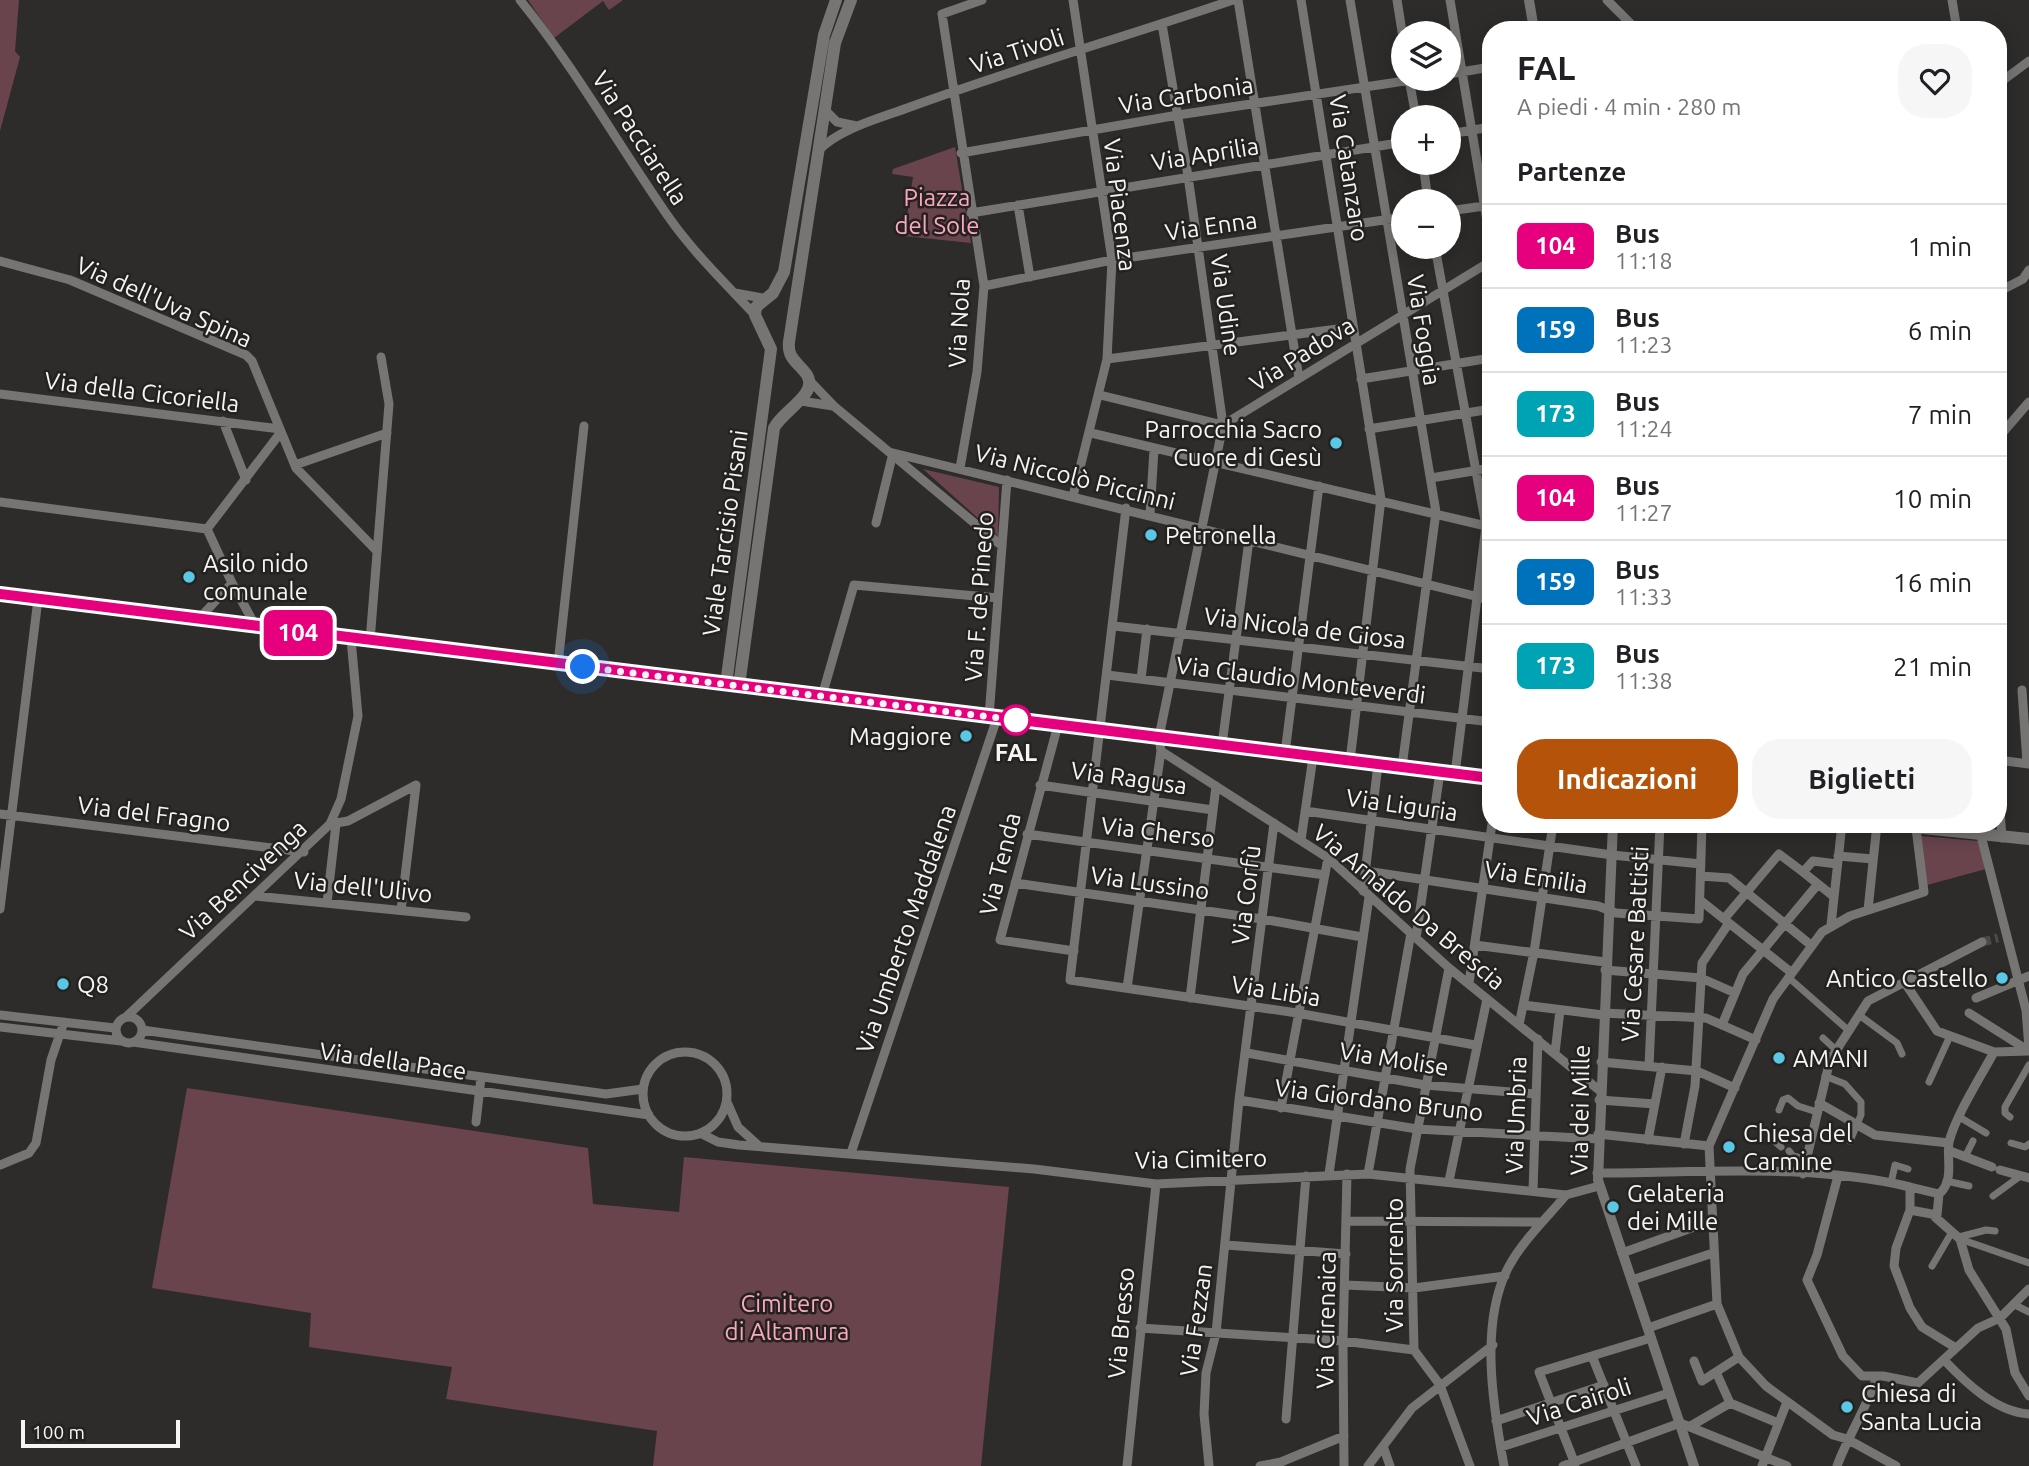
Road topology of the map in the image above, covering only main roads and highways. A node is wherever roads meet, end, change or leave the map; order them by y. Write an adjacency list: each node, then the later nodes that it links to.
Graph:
1 (836, 0): 3 (main road)
2 (851, 0): 4 (main road)
3 (768, 296): 4 (main road); 5 (main road, Viale Tarcisio Pisani)
4 (794, 305): 6 (main road, Viale Tarcisio Pisani)
5 (767, 387): 6 (main road); 8 (main road, Viale Tarcisio Pisani)
6 (797, 403): 8 (main road, Viale Tarcisio Pisani)
7 (0, 594): 8 (main road)
8 (732, 685): 9 (main road)
9 (1482, 777)
10 (1957, 833): 11 (main road)
11 (2029, 839)

